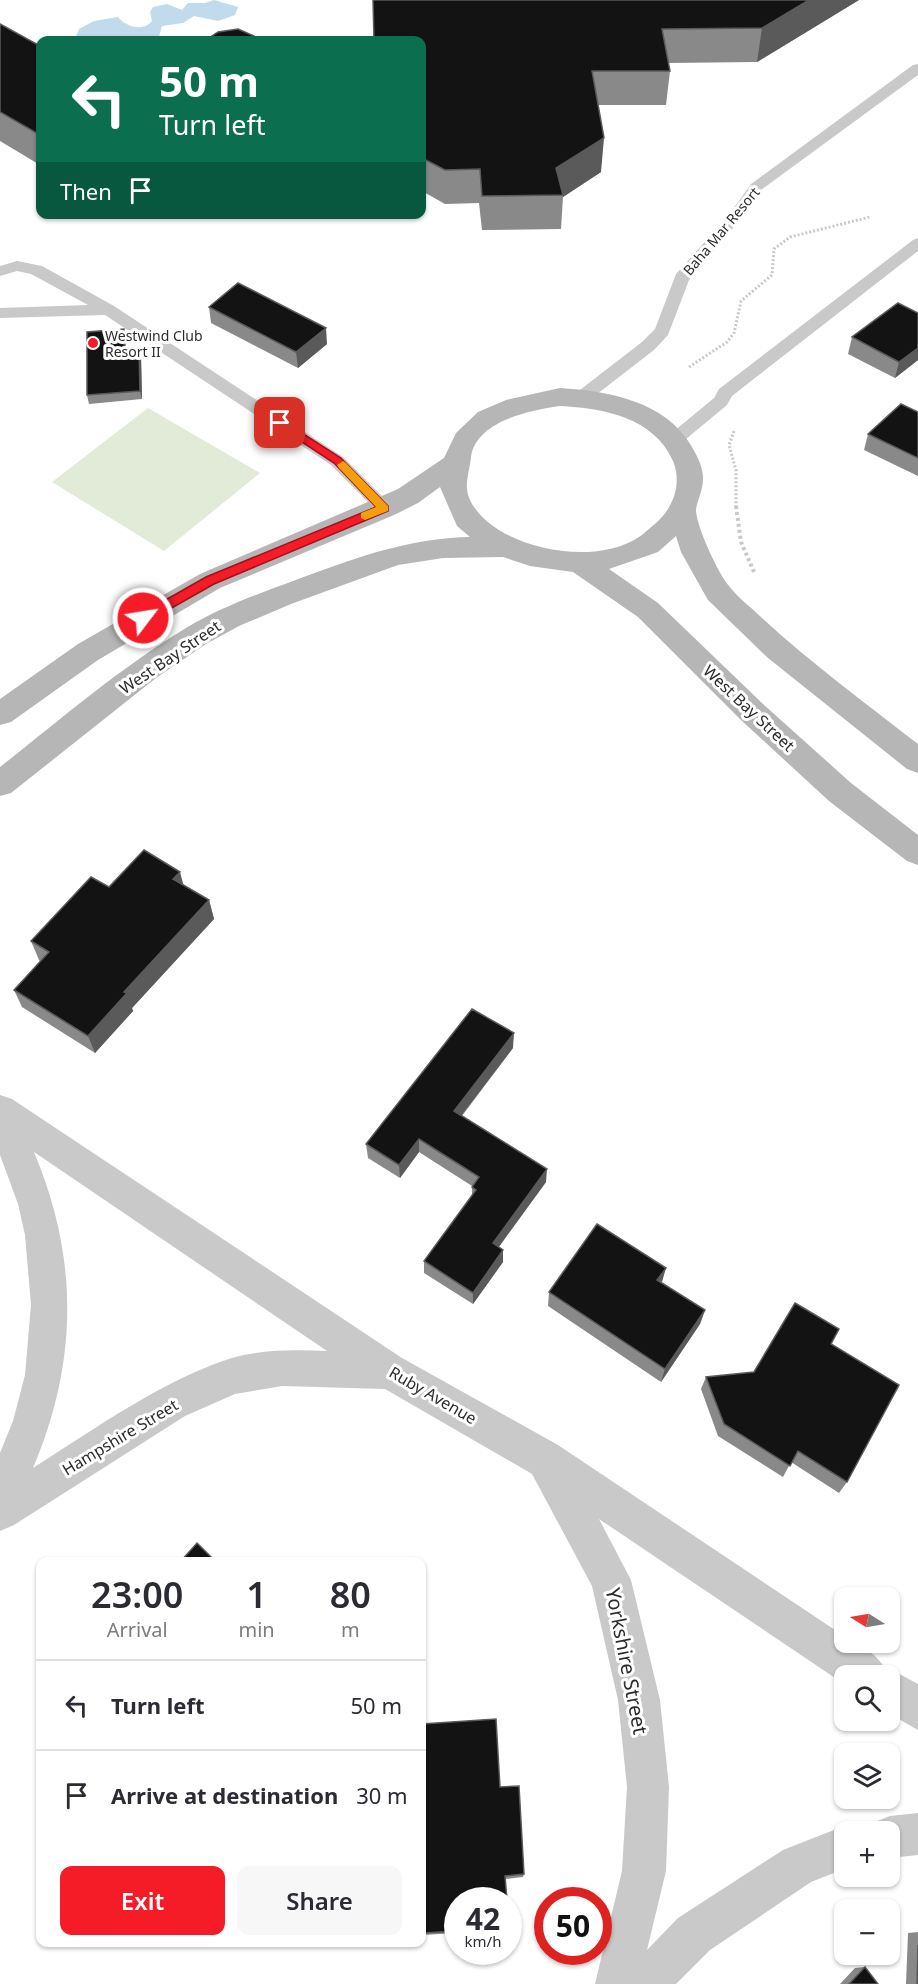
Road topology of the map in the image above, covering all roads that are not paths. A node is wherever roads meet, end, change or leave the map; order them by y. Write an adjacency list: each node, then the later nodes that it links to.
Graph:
1 (918, 68): 6 (lane, Baha Mar Resort)
2 (918, 243): 7 (lane)
3 (0, 271): 4 (lane)
4 (108, 310): 5 (lane); 9 (lane)
5 (0, 313)
6 (582, 397): 7 (main road); 8 (main road)
7 (674, 440): 10 (main road)
8 (453, 465): 9 (main road); 11 (main road)
9 (384, 508): 13 (main road)
10 (683, 512): 12 (main road); 14 (main road)
11 (503, 547): 12 (main road); 15 (main road, West Bay Street)
12 (582, 564): 16 (main road, West Bay Street)
13 (0, 714)
14 (918, 761)
15 (0, 784)
16 (918, 852)
17 (0, 1112): 18 (street, Ruby Avenue); 20 (street)
18 (389, 1371): 19 (street, Ruby Avenue); 21 (street, Hampshire Street)
19 (544, 1459): 22 (street, Ruby Avenue); 28 (street, Yorkshire Street)
20 (0, 1497)
21 (0, 1511)
22 (852, 1665)
23 (900, 1697): 24 (street)
24 (918, 1709)
25 (918, 1833): 26 (street)
26 (900, 1836)
27 (834, 1852): 29 (street)
28 (617, 1984)
29 (645, 1984)

